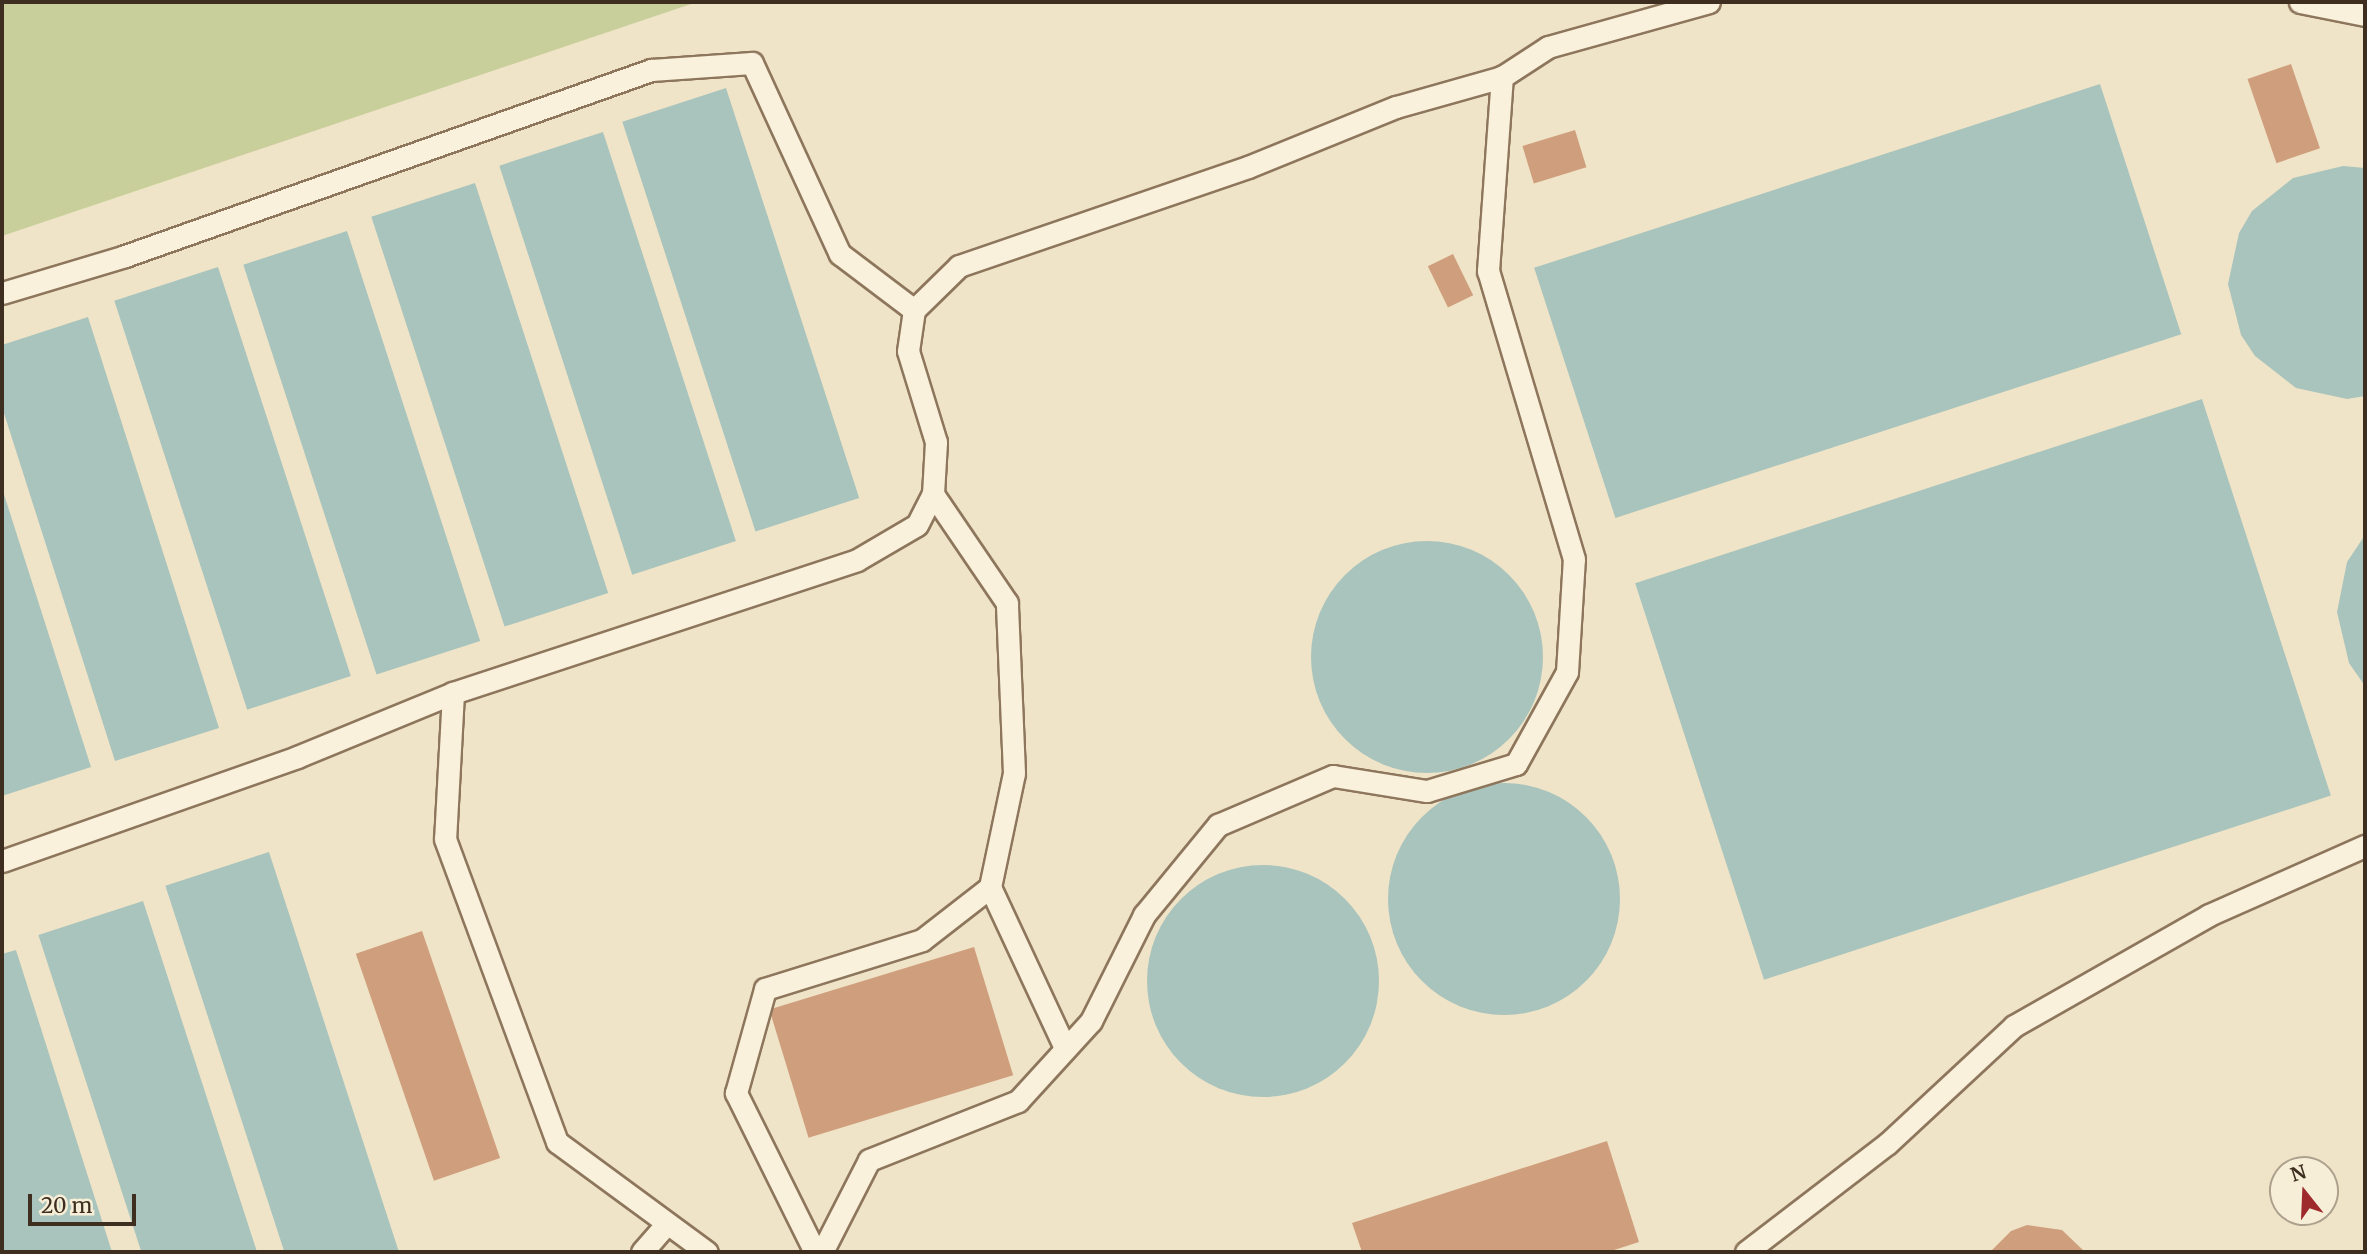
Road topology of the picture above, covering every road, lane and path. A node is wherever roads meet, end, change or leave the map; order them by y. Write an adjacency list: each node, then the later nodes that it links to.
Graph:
1 (1709, 2): 4 (lane)
2 (2300, 2): 3 (lane)
3 (2365, 15)
4 (1502, 77): 6 (lane); 12 (lane)
5 (2, 293): 6 (lane)
6 (914, 310): 7 (lane)
7 (933, 494): 8 (lane); 11 (lane)
8 (453, 694): 10 (lane); 13 (lane)
9 (2365, 846): 18 (lane)
10 (2, 861)
11 (990, 887): 12 (lane); 16 (lane)
12 (1065, 1048): 17 (lane)
13 (667, 1223): 14 (lane); 15 (lane)
14 (642, 1252)
15 (707, 1252)
16 (815, 1252)
17 (822, 1252)
18 (1746, 1252)

